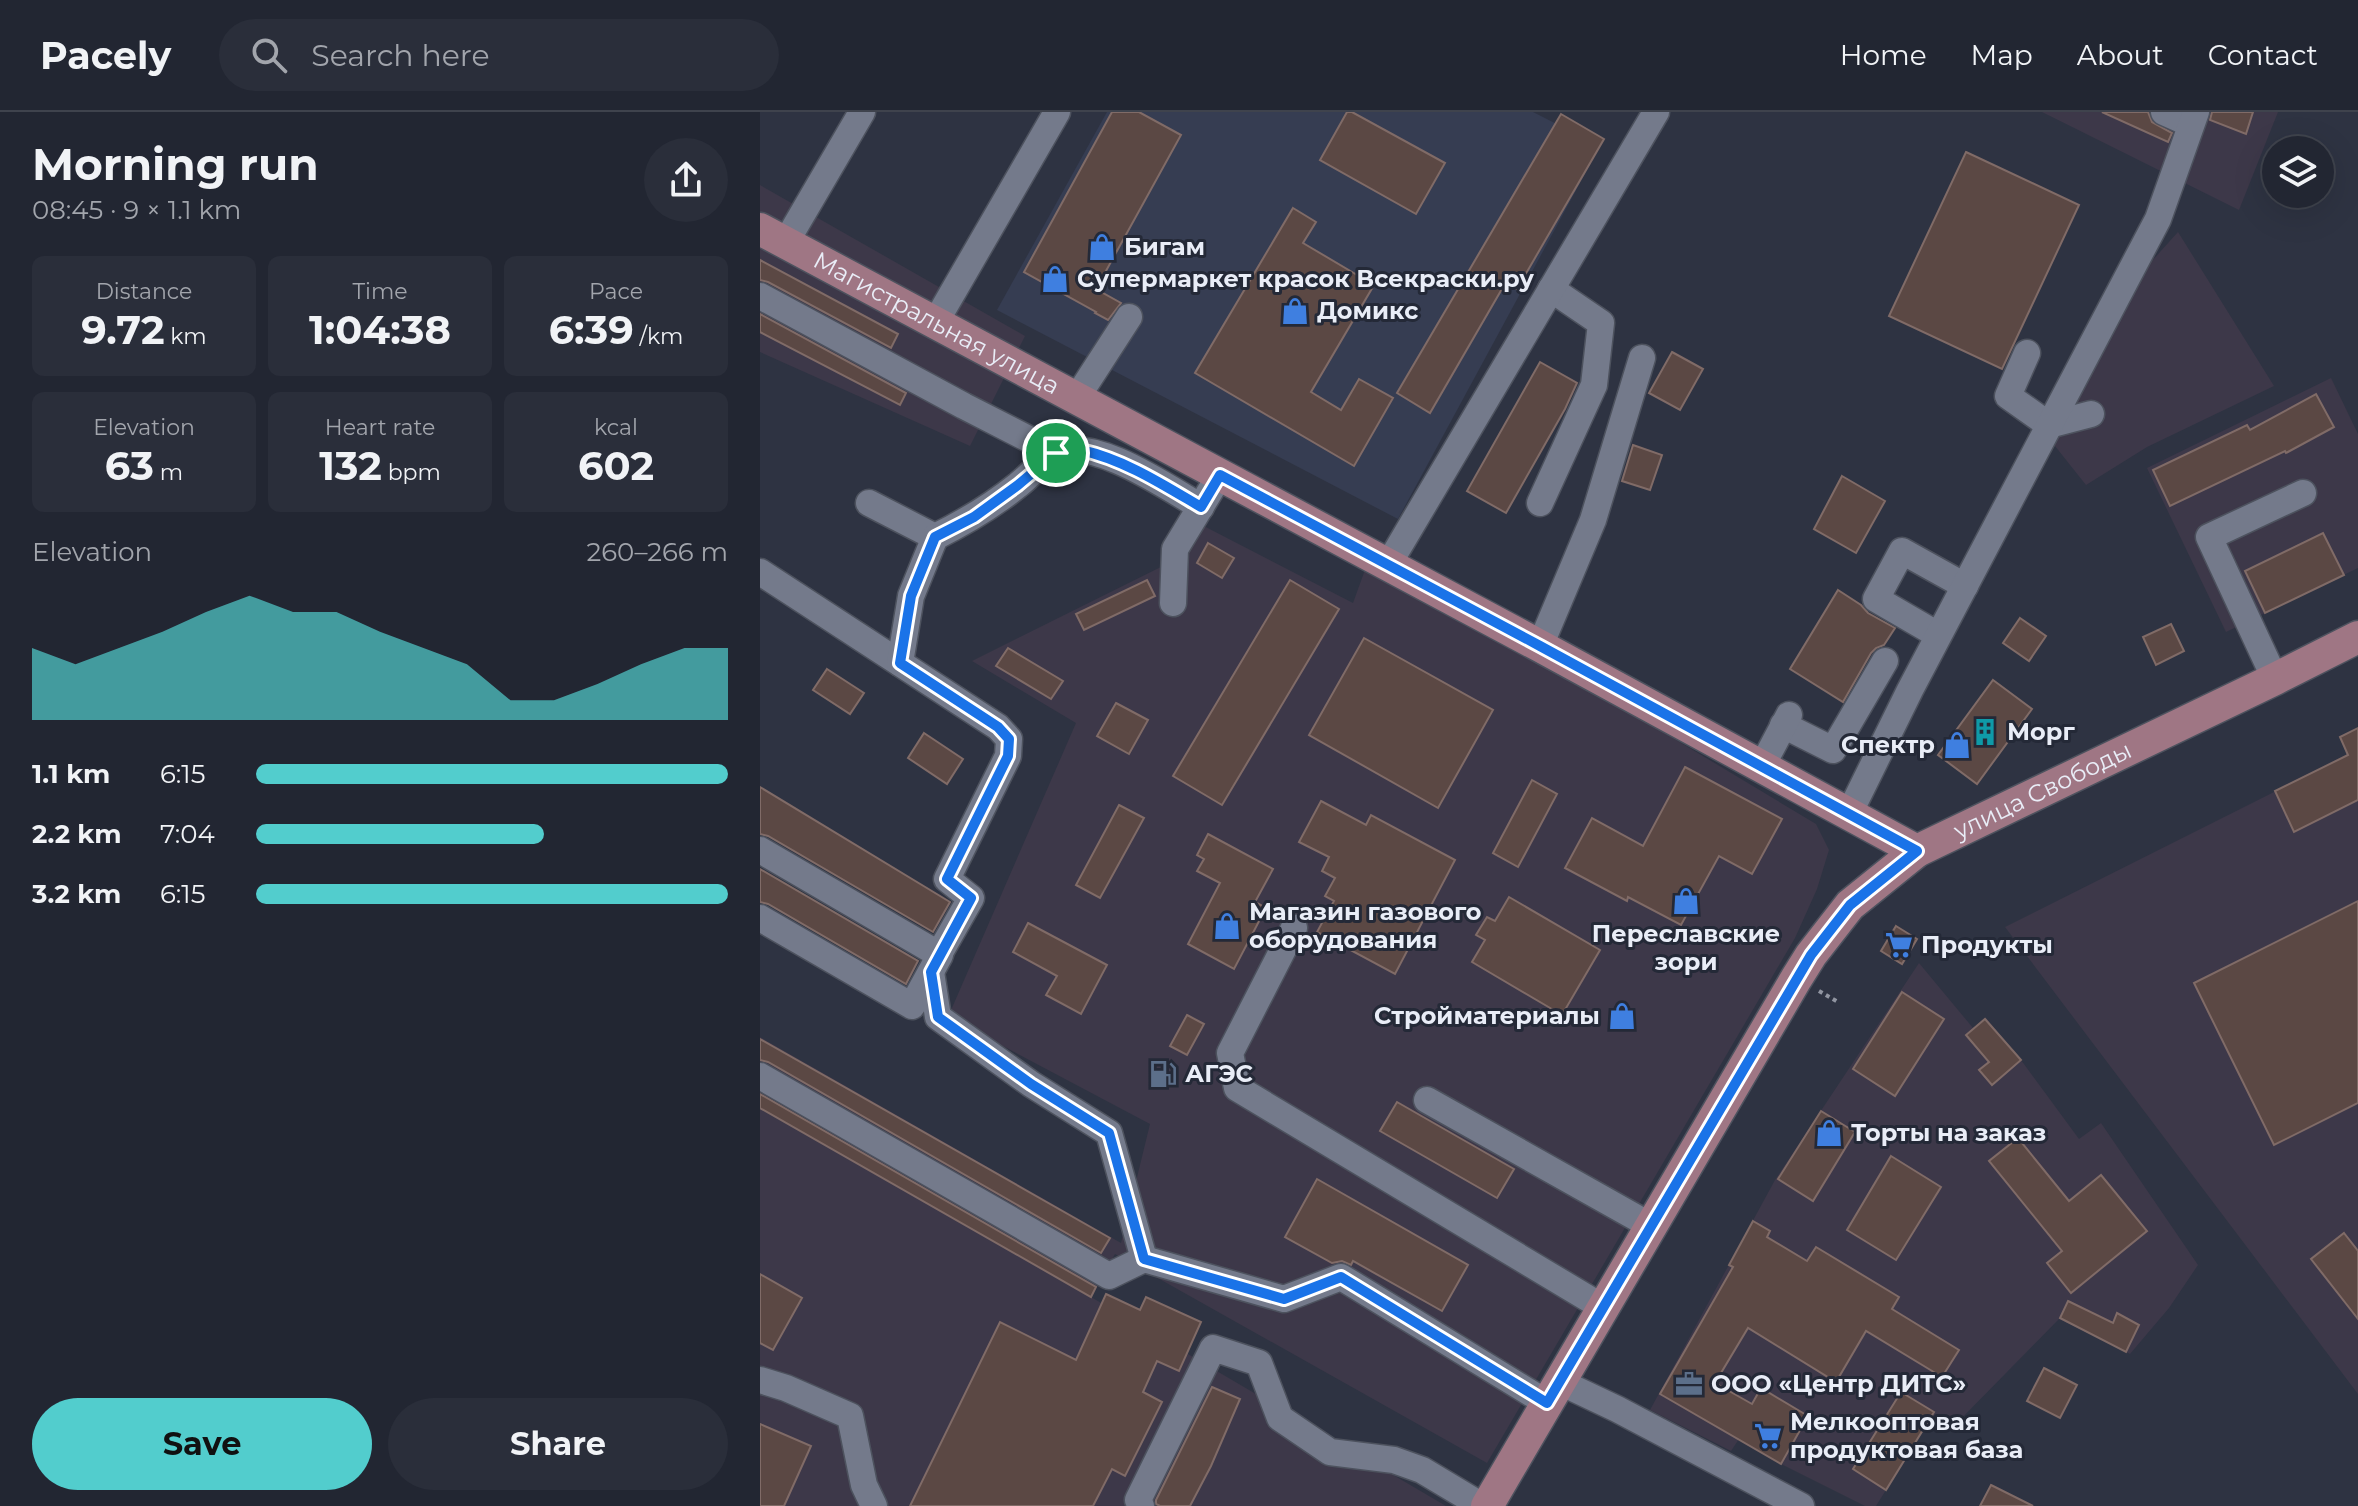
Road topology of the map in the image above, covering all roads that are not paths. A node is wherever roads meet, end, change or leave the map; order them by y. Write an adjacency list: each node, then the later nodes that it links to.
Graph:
1 (862, 112): 6 (street)
2 (1057, 112): 10 (street)
3 (1656, 112): 7 (street)
4 (2164, 112): 5 (street)
5 (2193, 118): 15 (street)
6 (773, 235): 10 (main road, Магистральная улица)
7 (1551, 289): 20 (street); 23 (street)
8 (760, 296): 16 (street)
9 (1129, 317): 13 (street)
10 (935, 323): 13 (main road, Магистральная улица)
11 (2027, 353): 15 (street)
12 (1642, 358): 29 (street)
13 (1076, 399): 17 (main road, Магистральная улица)
14 (2091, 414): 15 (street)
15 (2049, 425): 25 (street)
16 (1056, 453): 21 (street); 22 (street)
17 (1220, 475): 21 (street); 23 (main road, Магистральная улица)
18 (2303, 493): 32 (street)
19 (869, 503): 22 (street)
20 (1540, 503)
21 (1201, 507): 26 (street)
22 (935, 537): 31 (street)
23 (1388, 565): 29 (main road, Магистральная улица)
24 (760, 572): 31 (street)
25 (1965, 586): 27 (street); 27 (street)
26 (1173, 603)
27 (1938, 635): 34 (street)
28 (2358, 637): 32 (main road, улица Свободы)
29 (1540, 646): 33 (main road, Магистральная улица)
30 (1885, 661): 33 (street)
31 (900, 663): 39 (street)
32 (2275, 679): 36 (main road, улица Свободы)
33 (1762, 766): 34 (main road, Магистральная улица)
34 (1849, 814): 36 (main road, Магистральная улица)
35 (760, 850): 39 (street)
36 (1917, 851): 42 (main road, улица Свободы)
37 (760, 918): 39 (street)
38 (1294, 928): 44 (street)
39 (935, 963): 43 (street)
40 (760, 1076): 43 (street)
41 (1427, 1100): 42 (street)
42 (1651, 1226): 44 (main road, улица Свободы)
43 (1144, 1259): 46 (street)
44 (1604, 1308): 46 (main road, улица Свободы)
45 (760, 1380): 47 (street)
46 (1554, 1393): 49 (main road, улица Свободы); 50 (street)
47 (874, 1506)
48 (1141, 1506): 49 (street)
49 (1484, 1506)
50 (1801, 1506)

